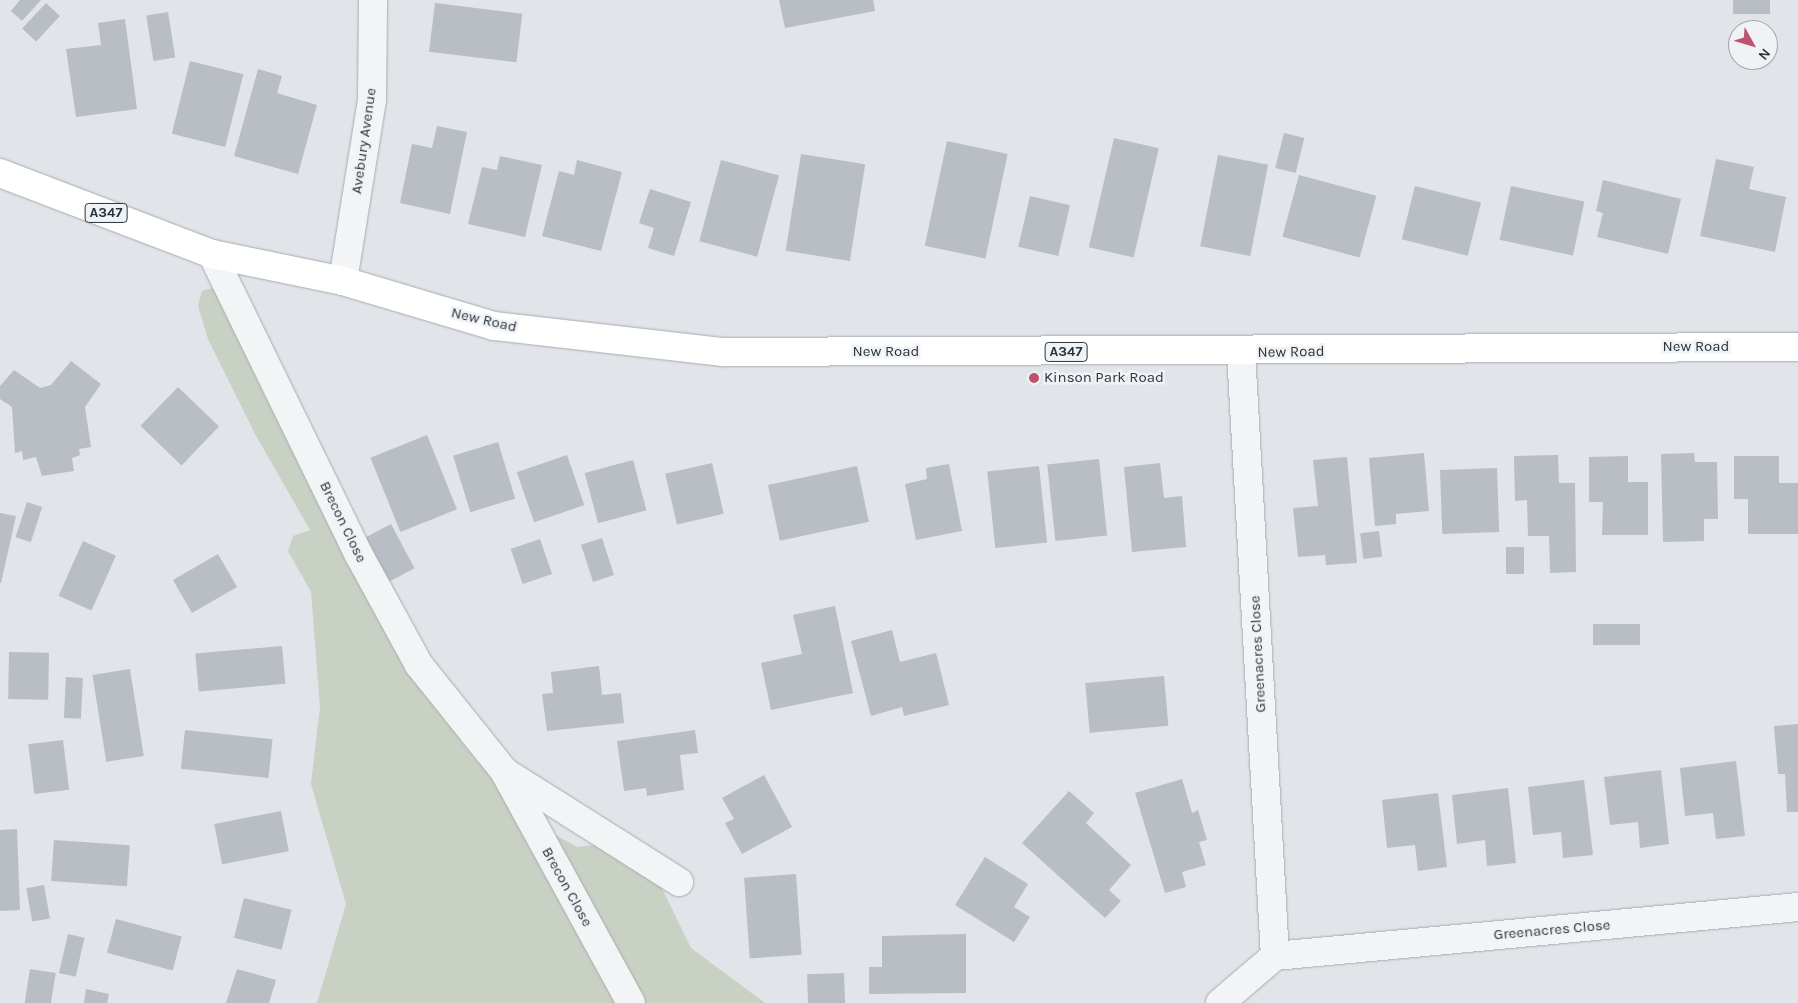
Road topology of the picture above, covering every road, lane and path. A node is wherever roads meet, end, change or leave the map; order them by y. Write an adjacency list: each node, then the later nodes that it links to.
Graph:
1 (373, 0): 4 (street, Avebury Avenue)
2 (0, 174): 3 (main road, New Road / A347)
3 (212, 254): 4 (main road, New Road / A347); 7 (street, Brecon Close)
4 (342, 281): 6 (main road, New Road / A347)
5 (1798, 347): 6 (main road, New Road / A347)
6 (1241, 352): 10 (street, Greenacres Close)
7 (504, 771): 8 (street, Brecon Close); 11 (street, Brecon Close)
8 (680, 882)
9 (1798, 907): 10 (street, Greenacres Close)
10 (1275, 956): 12 (street)
11 (631, 1003)
12 (1220, 1003)

